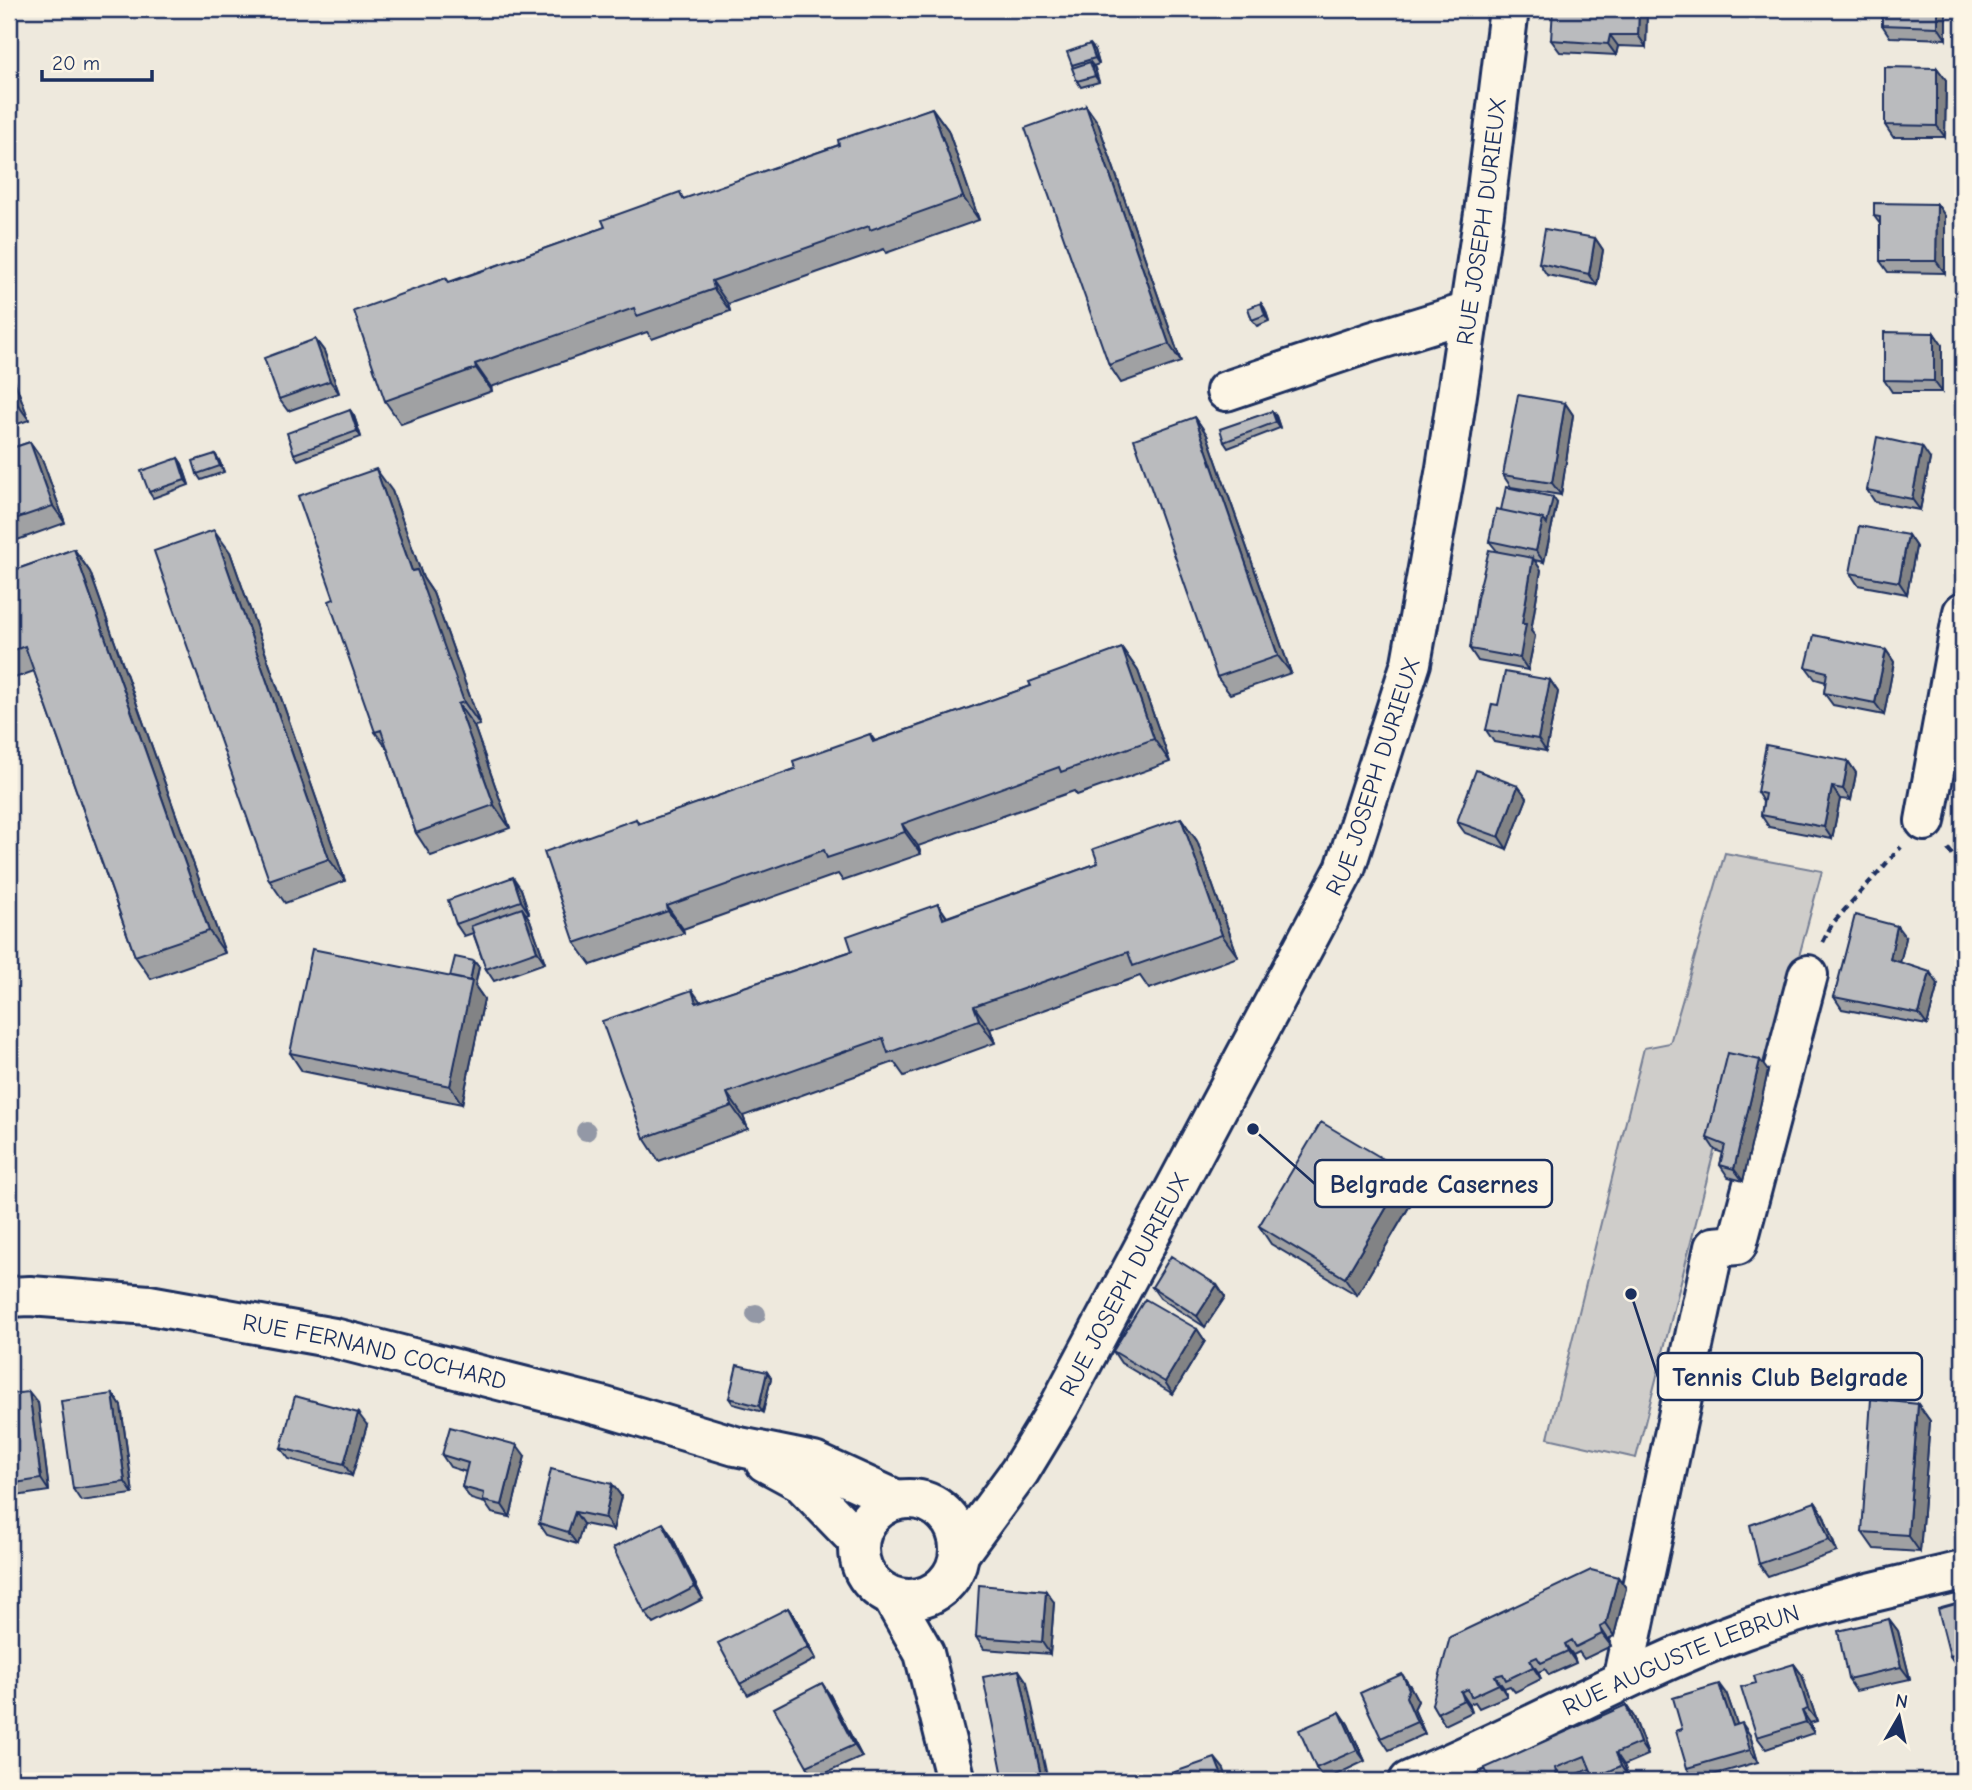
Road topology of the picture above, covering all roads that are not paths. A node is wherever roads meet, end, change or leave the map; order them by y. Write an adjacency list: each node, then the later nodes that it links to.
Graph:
1 (1509, 9): 2 (street, RUE JOSEPH DURIEUX)
2 (1469, 312): 3 (street); 9 (street, RUE JOSEPH DURIEUX)
3 (1226, 391)
4 (1963, 612): 5 (street)
5 (1925, 821)
6 (1808, 975): 18 (street)
7 (9, 1297): 8 (street, RUE FERNAND COCHARD)
8 (735, 1446): 10 (street, RUE FERNAND COCHARD); 12 (street, RUE FERNAND COCHARD)
9 (1020, 1471): 11 (street); 13 (street, RUE JOSEPH DURIEUX)
10 (897, 1500): 11 (street); 12 (street)
11 (937, 1507): 13 (street)
12 (859, 1542): 16 (street)
13 (959, 1554): 15 (street)
14 (1963, 1571): 18 (street, RUE AUGUSTE LEBRUN)
15 (935, 1593): 16 (street); 17 (street)
16 (892, 1597): 17 (street)
17 (923, 1653): 19 (street)
18 (1622, 1681): 20 (street, RUE AUGUSTE LEBRUN)
19 (956, 1781)
20 (1409, 1781)

